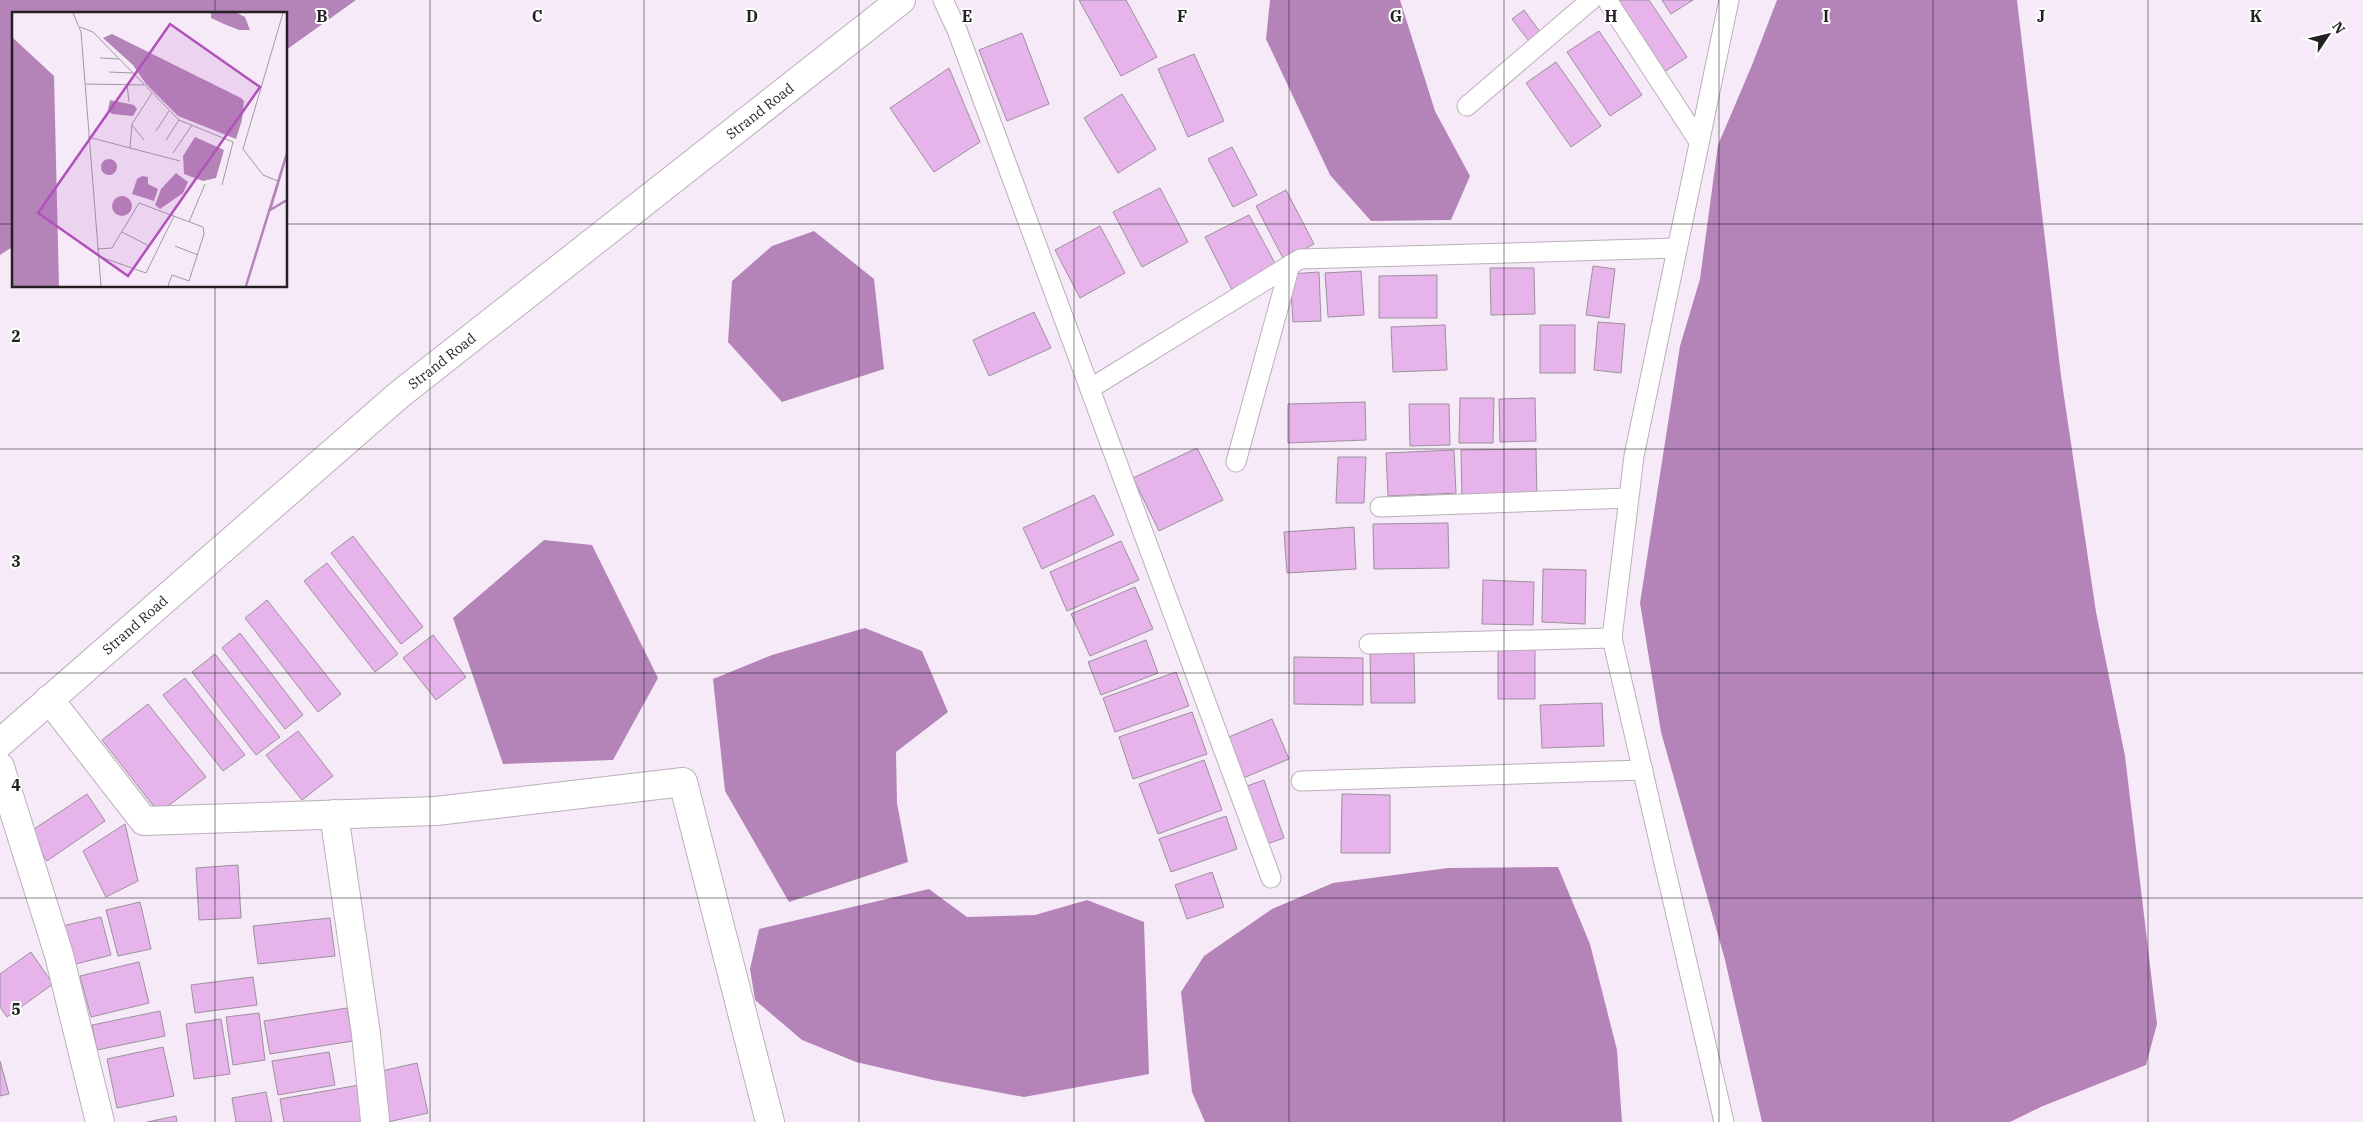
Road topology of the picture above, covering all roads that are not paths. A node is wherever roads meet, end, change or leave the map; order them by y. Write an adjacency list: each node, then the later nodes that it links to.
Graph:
1 (901, 0): 16 (street, Strand Road)
2 (943, 0): 10 (lane)
3 (1591, 0): 6 (lane)
4 (1607, 0): 7 (lane)
5 (1729, 0): 7 (lane)
6 (1467, 106)
7 (1698, 140): 8 (lane)
8 (1676, 248): 9 (lane); 12 (lane)
9 (1290, 265): 10 (lane); 11 (lane)
10 (1091, 388): 22 (lane)
11 (1236, 462)
12 (1628, 498): 13 (lane); 14 (lane)
13 (1380, 507)
14 (1612, 638): 15 (lane); 19 (lane)
15 (1369, 644)
16 (50, 700): 17 (street, Strand Road); 21 (street)
17 (0, 743)
18 (0, 767): 24 (street)
19 (1643, 770): 20 (lane); 26 (lane)
20 (1301, 781)
21 (334, 814): 23 (street); 25 (street)
22 (1271, 878)
23 (375, 1120)
24 (100, 1122)
25 (770, 1122)
26 (1724, 1122)

